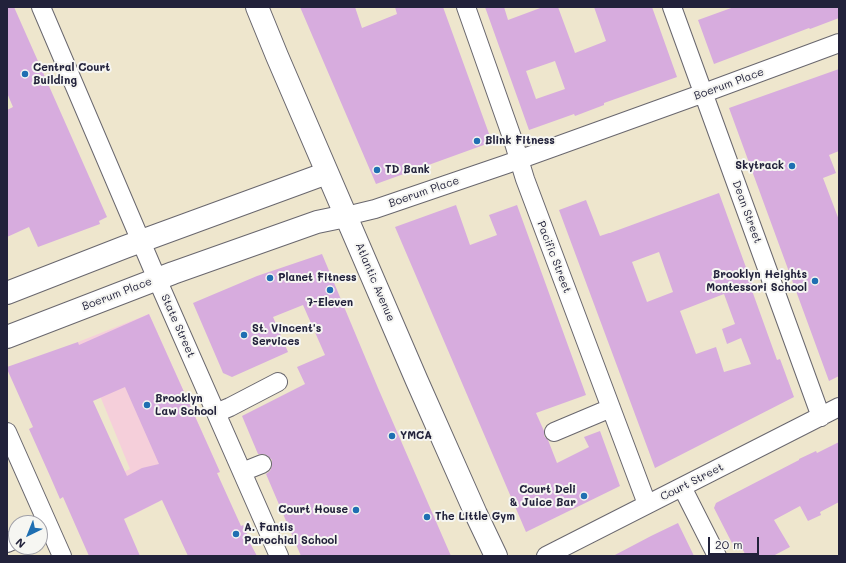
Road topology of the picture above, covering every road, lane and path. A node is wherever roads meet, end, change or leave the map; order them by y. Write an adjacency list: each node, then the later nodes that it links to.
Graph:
1 (41, 7): 10 (street, State Street)
2 (257, 7): 8 (main road, Atlantic Avenue)
3 (466, 7): 7 (street, Pacific Street)
4 (672, 7): 6 (street, Dean Street)
5 (839, 42): 6 (street, Boerum Place)
6 (704, 93): 7 (street, Boerum Place); 18 (street, Dean Street)
7 (519, 159): 9 (street, Boerum Place); 16 (street, Pacific Street)
8 (327, 173): 9 (main road, Atlantic Avenue); 10 (main road)
9 (346, 216): 11 (main road, Boerum Place); 29 (main road, Atlantic Avenue)
10 (141, 241): 11 (street, State Street); 12 (main road)
11 (157, 279): 13 (main road, Boerum Place); 17 (street, State Street)
12 (7, 294)
13 (7, 337)
14 (278, 382): 17 (street)
15 (839, 407): 18 (street, Court Street)
16 (611, 408): 20 (street); 24 (street, Pacific Street)
17 (216, 413): 22 (street, State Street)
18 (821, 416): 23 (street, Court Street)
19 (7, 432): 25 (street)
20 (554, 432)
21 (262, 464): 22 (street)
22 (242, 472): 28 (street, State Street)
23 (682, 487): 24 (street, Court Street); 31 (street)
24 (647, 504): 30 (street, Court Street)
25 (40, 515)
26 (48, 533): 27 (street)
27 (62, 556)
28 (279, 556)
29 (496, 556)
30 (546, 556)
31 (717, 556)

